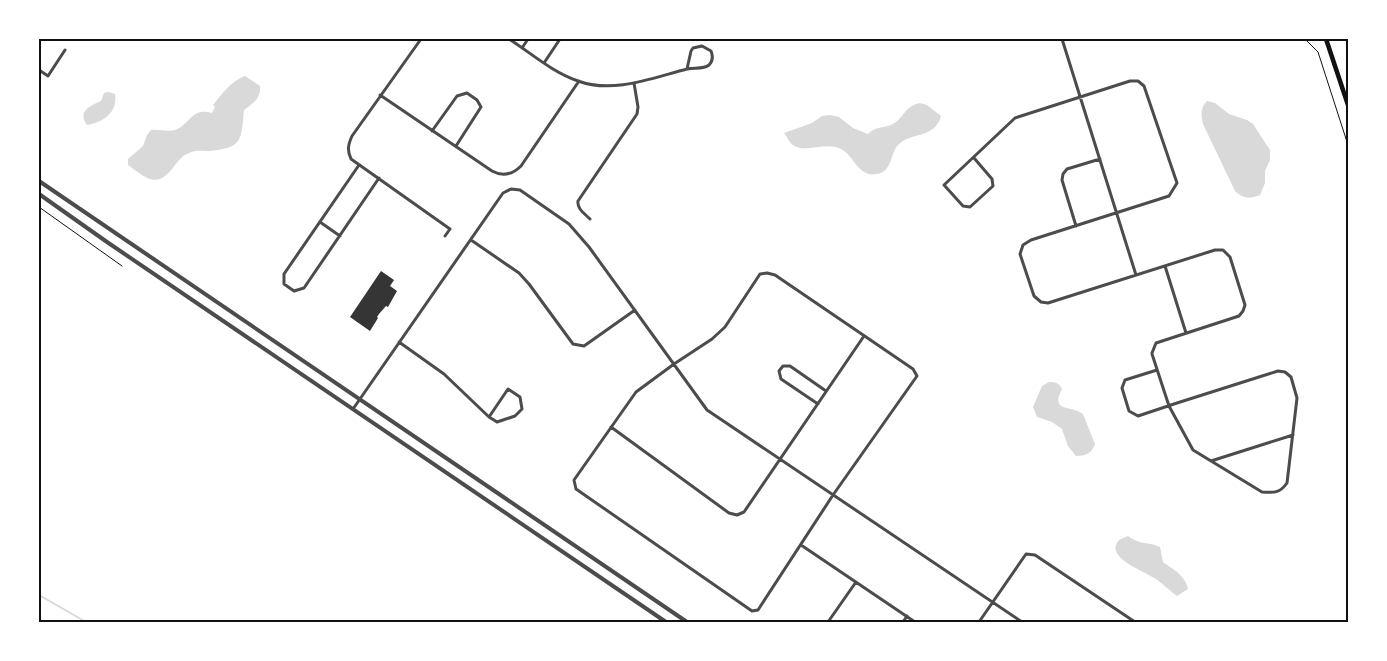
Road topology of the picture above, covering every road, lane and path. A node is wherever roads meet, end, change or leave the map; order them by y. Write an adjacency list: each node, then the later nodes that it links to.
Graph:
1 (421, 39): 17 (street)
2 (509, 39): 10 (street)
3 (528, 39): 10 (street)
4 (560, 39): 12 (street)
5 (992, 39): 6 (street)
6 (1008, 39)
7 (1062, 39): 18 (street)
8 (1305, 39): 21 (path)
9 (1326, 39): 19 (main road)
10 (522, 48): 12 (street)
11 (65, 50): 14 (street)
12 (544, 63): 15 (street)
13 (687, 69): 13 (street); 16 (street)
14 (39, 70)
15 (579, 81): 16 (street); 22 (street)
16 (634, 83): 31 (street)
17 (380, 96): 20 (street); 25 (street)
18 (1080, 96): 23 (street); 24 (street); 30 (street)
19 (1348, 106)
20 (432, 131): 22 (street); 22 (street)
21 (1348, 145)
22 (456, 146)
23 (974, 158): 23 (street)
24 (1100, 159): 30 (street); 33 (street)
25 (359, 165): 26 (street); 32 (street)
26 (379, 178): 34 (street); 35 (street)
27 (39, 181): 47 (street)
28 (39, 194): 50 (street)
29 (39, 207): 37 (path)
30 (1117, 213): 33 (street); 39 (street)
31 (590, 218)
32 (320, 222): 34 (street); 34 (street)
33 (1076, 226): 39 (street)
34 (340, 236)
35 (445, 236)
36 (471, 240): 40 (street); 40 (street); 43 (street)
37 (122, 266)
38 (1165, 266): 39 (street); 41 (street); 41 (street)
39 (1136, 275)
40 (635, 310): 44 (street)
41 (1186, 333): 45 (street)
42 (864, 336): 44 (street); 46 (street); 56 (street)
43 (399, 342): 47 (street); 51 (street)
44 (674, 364): 52 (street); 54 (street)
45 (1157, 370): 49 (street); 49 (street)
46 (826, 391): 48 (street); 48 (street)
47 (360, 399): 50 (street); 62 (street)
48 (818, 404): 54 (street)
49 (1168, 406): 53 (street); 55 (street)
50 (352, 410): 61 (street)
51 (488, 417): 51 (street)
52 (611, 427): 54 (street); 57 (street)
53 (1293, 435): 55 (street); 55 (street)
54 (780, 459): 56 (street)
55 (1210, 461)
56 (833, 495): 57 (street); 59 (street)
57 (801, 545): 58 (street)
58 (856, 582): 60 (street); 63 (street)
59 (993, 603): 66 (street); 67 (street); 68 (street)
60 (907, 616): 64 (street); 65 (street)
61 (666, 622)
62 (687, 622)
63 (828, 622)
64 (903, 622)
65 (915, 622)
66 (979, 622)
67 (1022, 622)
68 (1135, 622)

